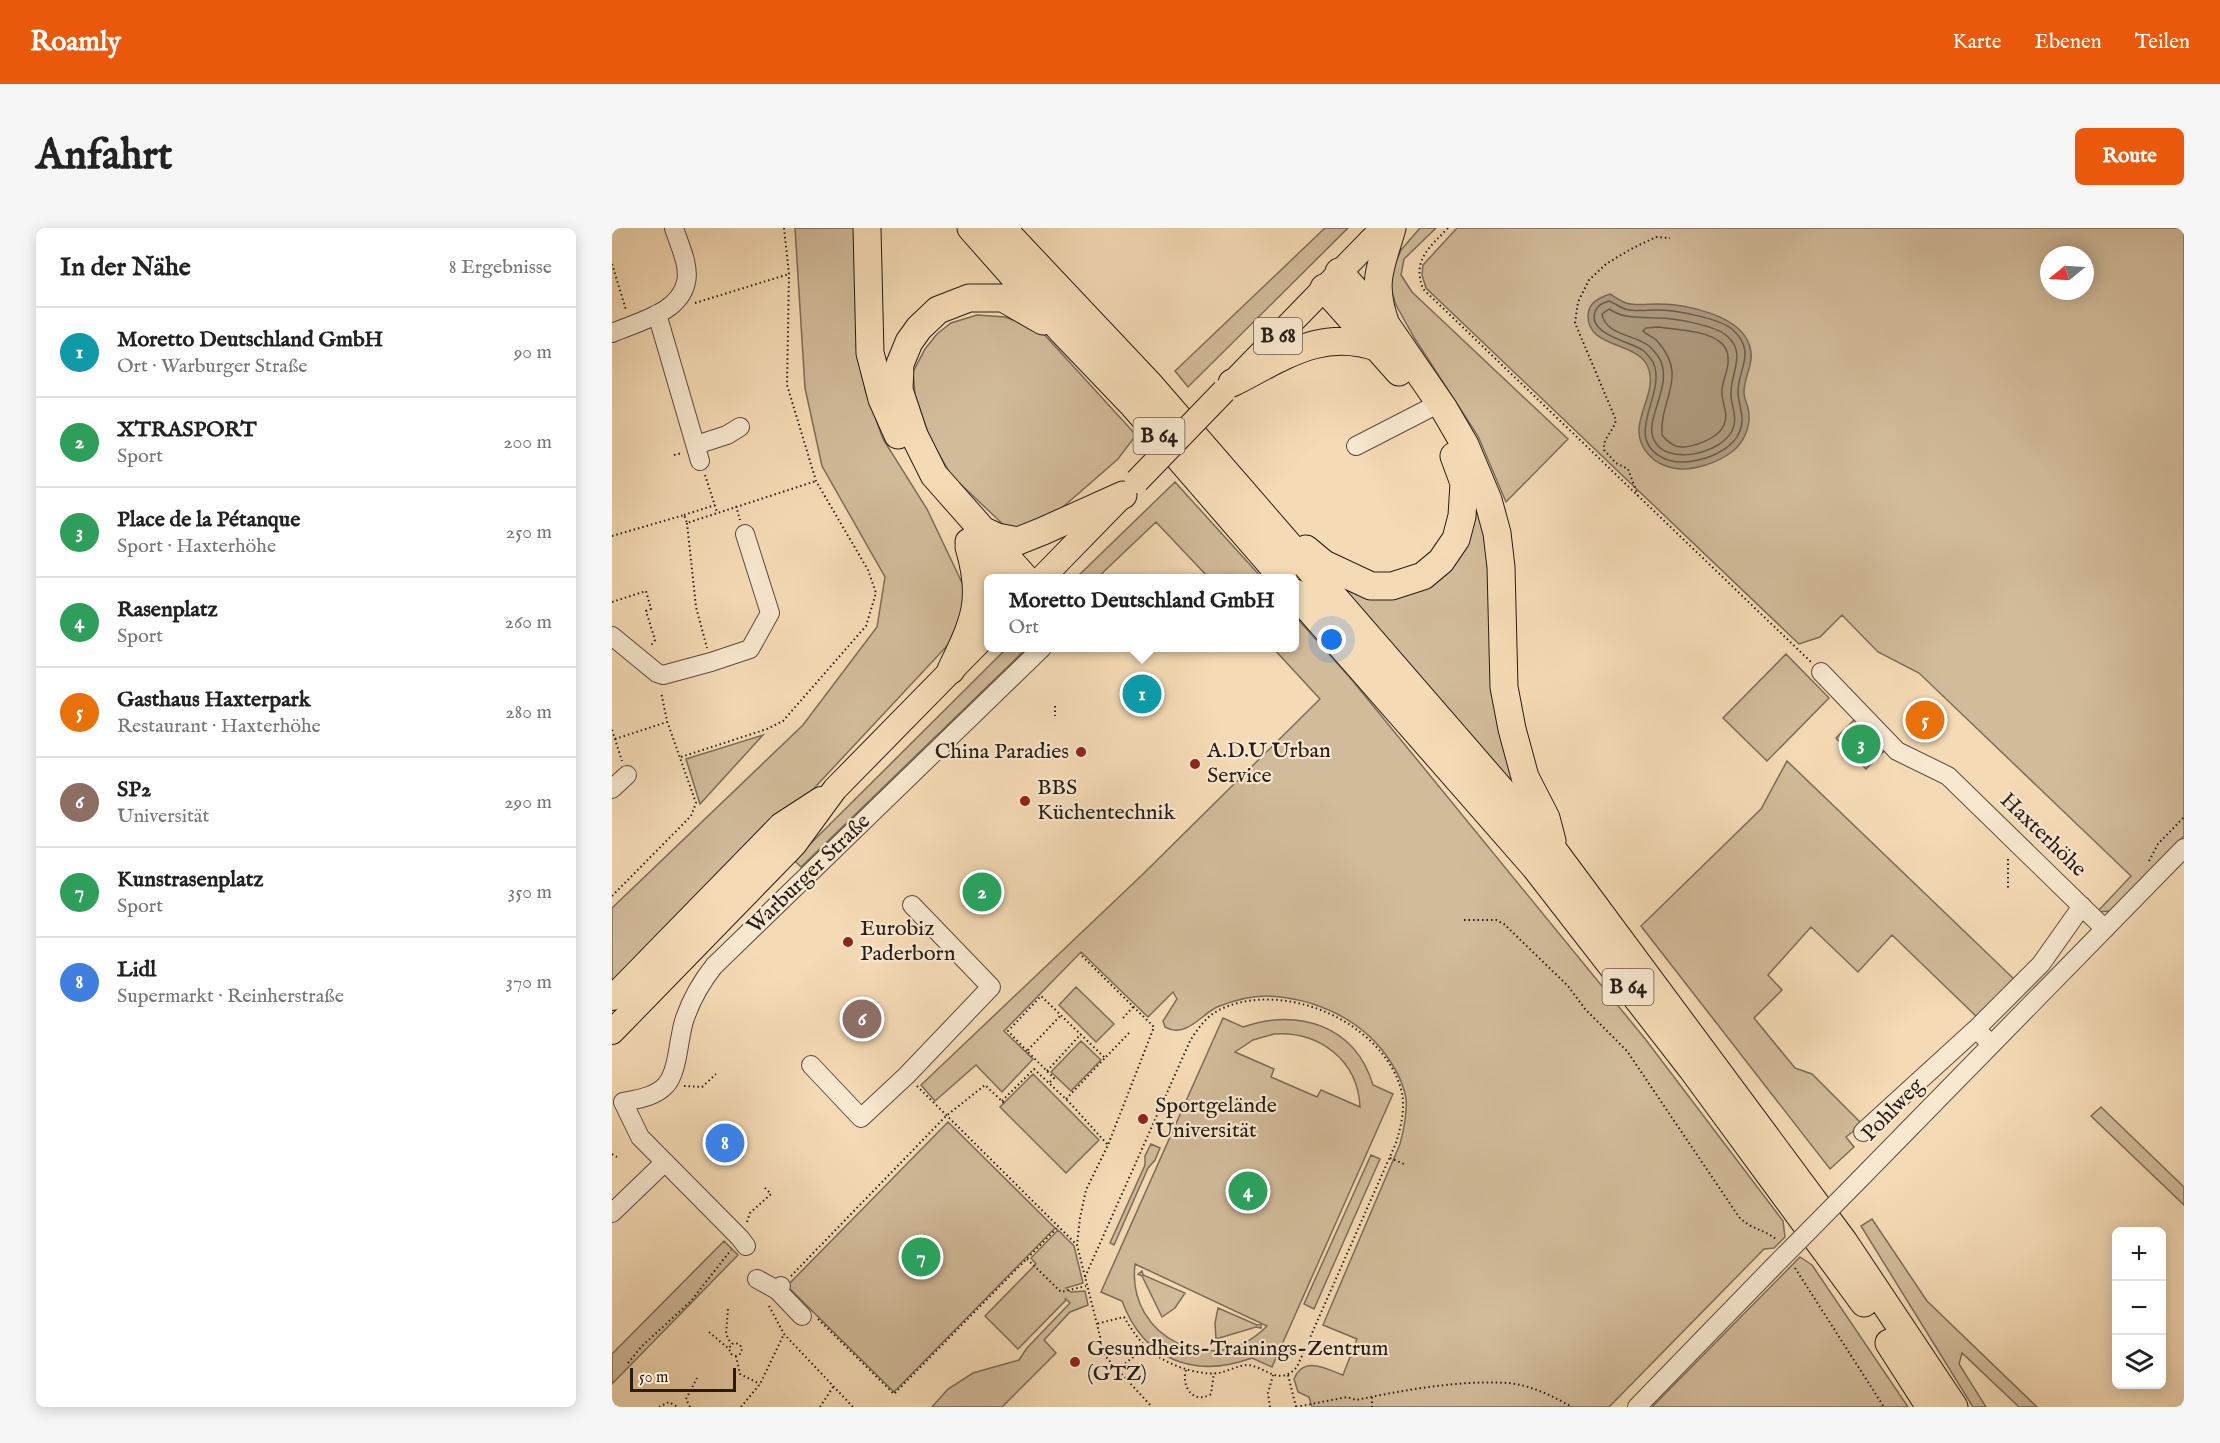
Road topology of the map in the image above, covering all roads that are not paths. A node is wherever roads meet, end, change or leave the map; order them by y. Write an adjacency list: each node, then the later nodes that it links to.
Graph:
1 (674, 228): 8 (street)
2 (867, 228): 19 (highway)
3 (971, 228): 9 (highway, B 64)
4 (1002, 228): 17 (highway, B 64)
5 (1383, 228): 7 (main road, B 68)
6 (1392, 228): 11 (highway)
7 (1331, 280): 11 (highway); 12 (main road, B 68)
8 (657, 314): 10 (street); 14 (street)
9 (1062, 332): 19 (highway); 23 (highway, B 64)
10 (612, 333)
11 (1383, 337): 12 (highway); 13 (highway); 34 (highway)
12 (1228, 387): 16 (main road, B 68, bridge)
13 (1428, 409): 15 (street); 17 (highway)
14 (740, 427)
15 (1356, 446)
16 (1130, 488): 19 (highway); 22 (main road, B 68)
17 (1266, 517): 34 (highway, B 64)
18 (745, 534): 25 (street)
19 (974, 535): 20 (highway); 21 (highway); 28 (highway)
20 (996, 574)
21 (1019, 574)
22 (1047, 574)
23 (1279, 574)
24 (1299, 598): 51 (highway, B 64)
25 (612, 636)
26 (984, 637): 28 (main road, Warburger Straße)
27 (1038, 652): 43 (street, Warburger Straße)
28 (951, 670): 32 (main road, Warburger Straße)
29 (1821, 672): 36 (street, Haxterhöhe)
30 (627, 775): 31 (street)
31 (612, 789)
32 (835, 789): 38 (main road, Warburger Straße); 40 (main road, Warburger Straße)
33 (2184, 848): 37 (street, Pohlweg)
34 (1554, 851): 52 (highway, B 64)
35 (912, 905): 42 (street)
36 (2082, 906): 37 (street, Haxterhöhe); 39 (street)
37 (2105, 929): 41 (street, Pohlweg)
38 (612, 998)
39 (1976, 1029): 41 (street); 44 (street)
40 (612, 1032)
41 (1990, 1044): 50 (street, Pohlweg, bridge)
42 (811, 1065)
43 (616, 1103): 45 (street)
44 (1863, 1132)
45 (665, 1162): 46 (street); 47 (street)
46 (612, 1213)
47 (743, 1242)
48 (757, 1279): 49 (street)
49 (807, 1315)
50 (1637, 1407)
51 (1930, 1407)
52 (1954, 1407)

